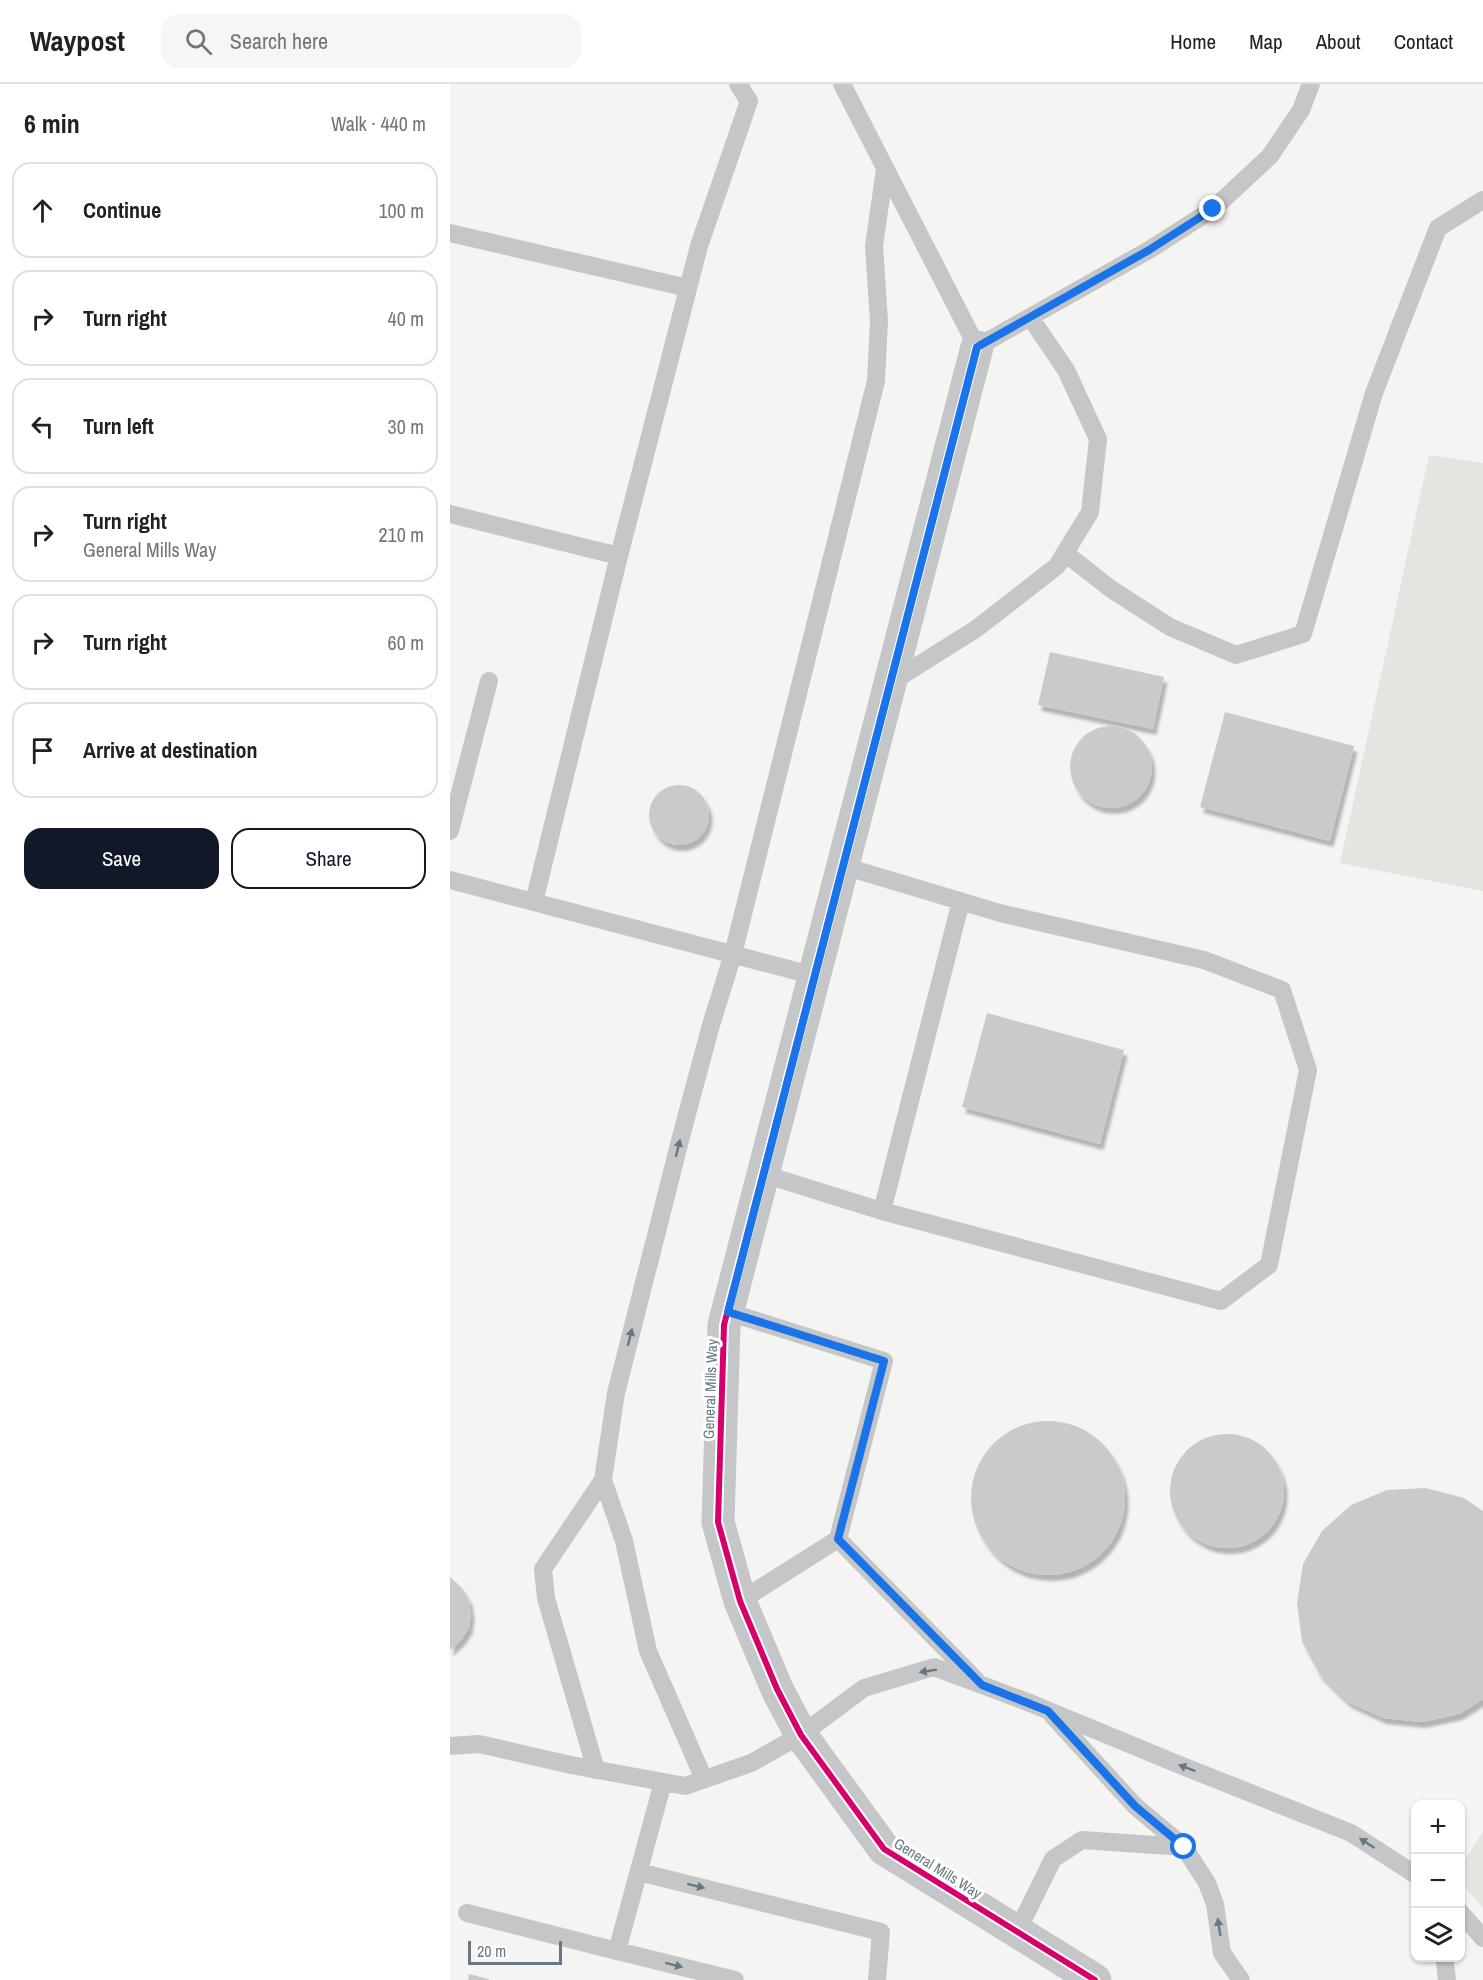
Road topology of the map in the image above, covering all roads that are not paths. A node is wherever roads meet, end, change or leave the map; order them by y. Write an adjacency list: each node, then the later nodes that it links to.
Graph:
1 (738, 84): 7 (lane)
2 (842, 84): 4 (lane)
3 (1311, 84): 8 (lane)
4 (885, 169): 9 (lane); 20 (lane)
5 (1483, 200): 11 (lane)
6 (450, 232): 7 (lane)
7 (688, 288): 12 (lane)
8 (1030, 317): 9 (lane); 11 (lane)
9 (977, 347): 14 (street, General Mills Way)
10 (450, 514): 12 (lane)
11 (1065, 553): 14 (lane)
12 (619, 556): 19 (lane)
13 (489, 681): 15 (lane)
14 (890, 683): 16 (street, General Mills Way)
15 (450, 831)
16 (843, 866): 18 (lane); 21 (street, General Mills Way)
17 (450, 880): 19 (lane)
18 (961, 901): 23 (lane); 23 (lane)
19 (534, 902): 20 (lane)
20 (733, 954): 21 (lane); 25 (lane, one-way to 20)
21 (815, 976): 22 (street, General Mills Way)
22 (763, 1174): 23 (lane); 24 (street, General Mills Way)
23 (882, 1211)
24 (728, 1312): 26 (lane); 27 (street, General Mills Way)
25 (603, 1480): 32 (lane); 33 (lane)
26 (838, 1539): 27 (lane); 28 (lane)
27 (740, 1601): 30 (street, General Mills Way)
28 (982, 1685): 29 (lane); 30 (lane, one-way to 30)
29 (1048, 1711): 35 (lane); 37 (lane, one-way to 29)
30 (801, 1735): 33 (lane); 40 (street, General Mills Way)
31 (450, 1746): 32 (lane)
32 (596, 1770): 34 (lane)
33 (704, 1779): 34 (lane)
34 (663, 1782): 36 (lane)
35 (1184, 1847): 40 (lane); 46 (lane, one-way to 35)
36 (639, 1872): 42 (lane); 44 (lane, one-way to 44)
37 (1411, 1872)
38 (467, 1913): 42 (lane)
39 (1465, 1917): 41 (lane)
40 (1017, 1932): 45 (street, General Mills Way)
41 (1483, 1938)
42 (617, 1951): 43 (lane, one-way to 43)
43 (735, 1980)
44 (877, 1980)
45 (1095, 1980)
46 (1241, 1980)

